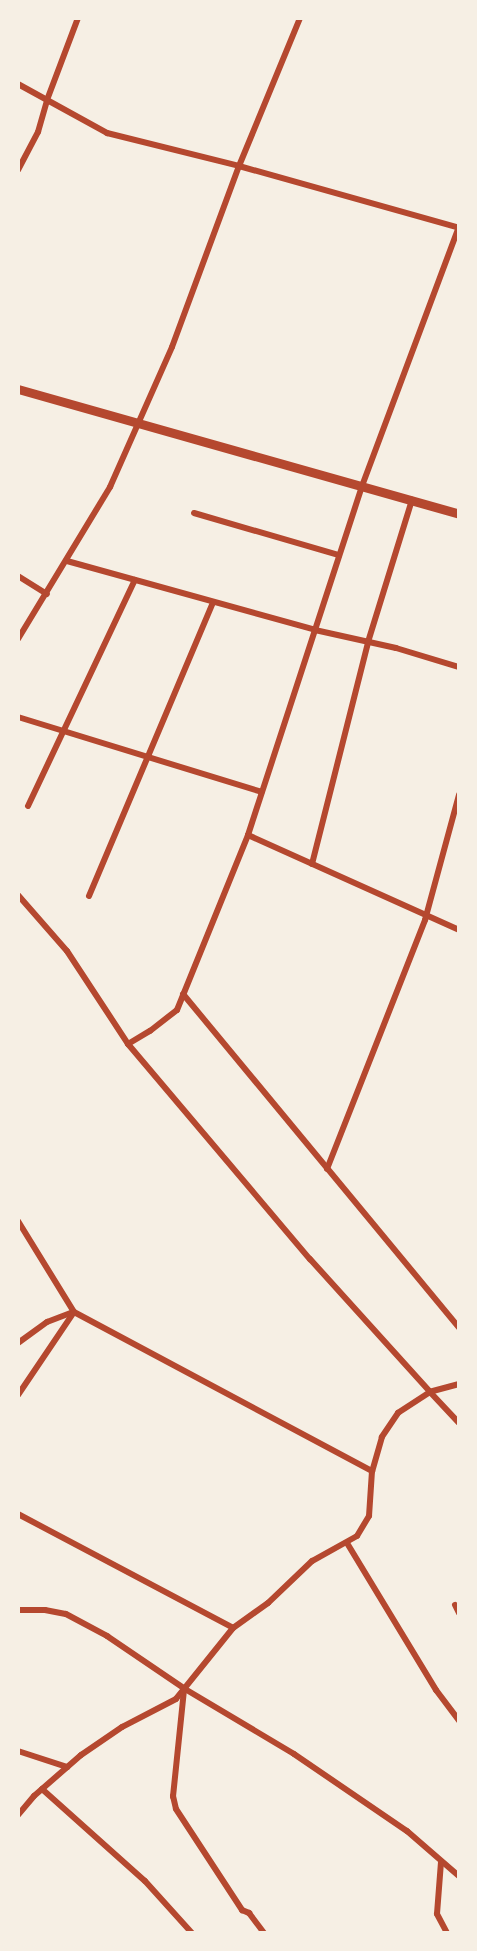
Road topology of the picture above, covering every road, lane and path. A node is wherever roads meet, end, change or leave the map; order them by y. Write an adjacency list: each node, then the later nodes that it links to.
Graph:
1 (78, 18): 4 (street)
2 (300, 18): 5 (street)
3 (18, 84): 4 (street)
4 (47, 100): 5 (street); 6 (street)
5 (239, 166): 7 (street); 9 (street)
6 (18, 170)
7 (459, 228): 10 (street)
8 (18, 389): 9 (main road)
9 (139, 424): 10 (main road); 15 (street)
10 (362, 486): 11 (main road); 14 (street)
11 (412, 500): 13 (main road); 22 (street)
12 (194, 513): 14 (street)
13 (459, 513)
14 (339, 555): 20 (street)
15 (67, 561): 17 (street); 18 (street)
16 (18, 576): 18 (street)
17 (135, 580): 19 (street); 25 (street)
18 (47, 594): 21 (street)
19 (213, 602): 20 (street); 26 (street)
20 (315, 630): 22 (street); 27 (street)
21 (18, 639)
22 (368, 642): 23 (street); 31 (street)
23 (459, 667)
24 (18, 717): 25 (street)
25 (62, 731): 26 (street); 29 (street)
26 (149, 758): 27 (street); 33 (street)
27 (262, 792): 30 (street)
28 (459, 795): 34 (street)
29 (28, 806)
30 (248, 835): 31 (street); 36 (street)
31 (312, 864): 34 (street)
32 (18, 896): 37 (street)
33 (89, 896)
34 (426, 916): 35 (street); 38 (street)
35 (459, 930)
36 (183, 994): 37 (street); 38 (street)
37 (128, 1044): 46 (street)
38 (327, 1169): 41 (street)
39 (18, 1221): 40 (street)
40 (74, 1312): 43 (street); 47 (street); 49 (street)
41 (459, 1328)
42 (18, 1333): 43 (street)
43 (24, 1338): 44 (street)
44 (18, 1343)
45 (459, 1384): 46 (street)
46 (430, 1392): 48 (street); 49 (street)
47 (18, 1395)
48 (459, 1423)
49 (372, 1471): 51 (street)
50 (18, 1514): 55 (street)
51 (347, 1543): 55 (street); 57 (street)
52 (455, 1605): 54 (street)
53 (18, 1610): 56 (street)
54 (459, 1613)
55 (233, 1628): 56 (street)
56 (184, 1689): 59 (street); 62 (street); 65 (street)
57 (459, 1721)
58 (18, 1751): 59 (street)
59 (67, 1767): 60 (street)
60 (42, 1789): 61 (street); 64 (street)
61 (18, 1815)
62 (441, 1862): 63 (street); 66 (street)
63 (459, 1876)
64 (192, 1933)
65 (264, 1933)
66 (447, 1933)

